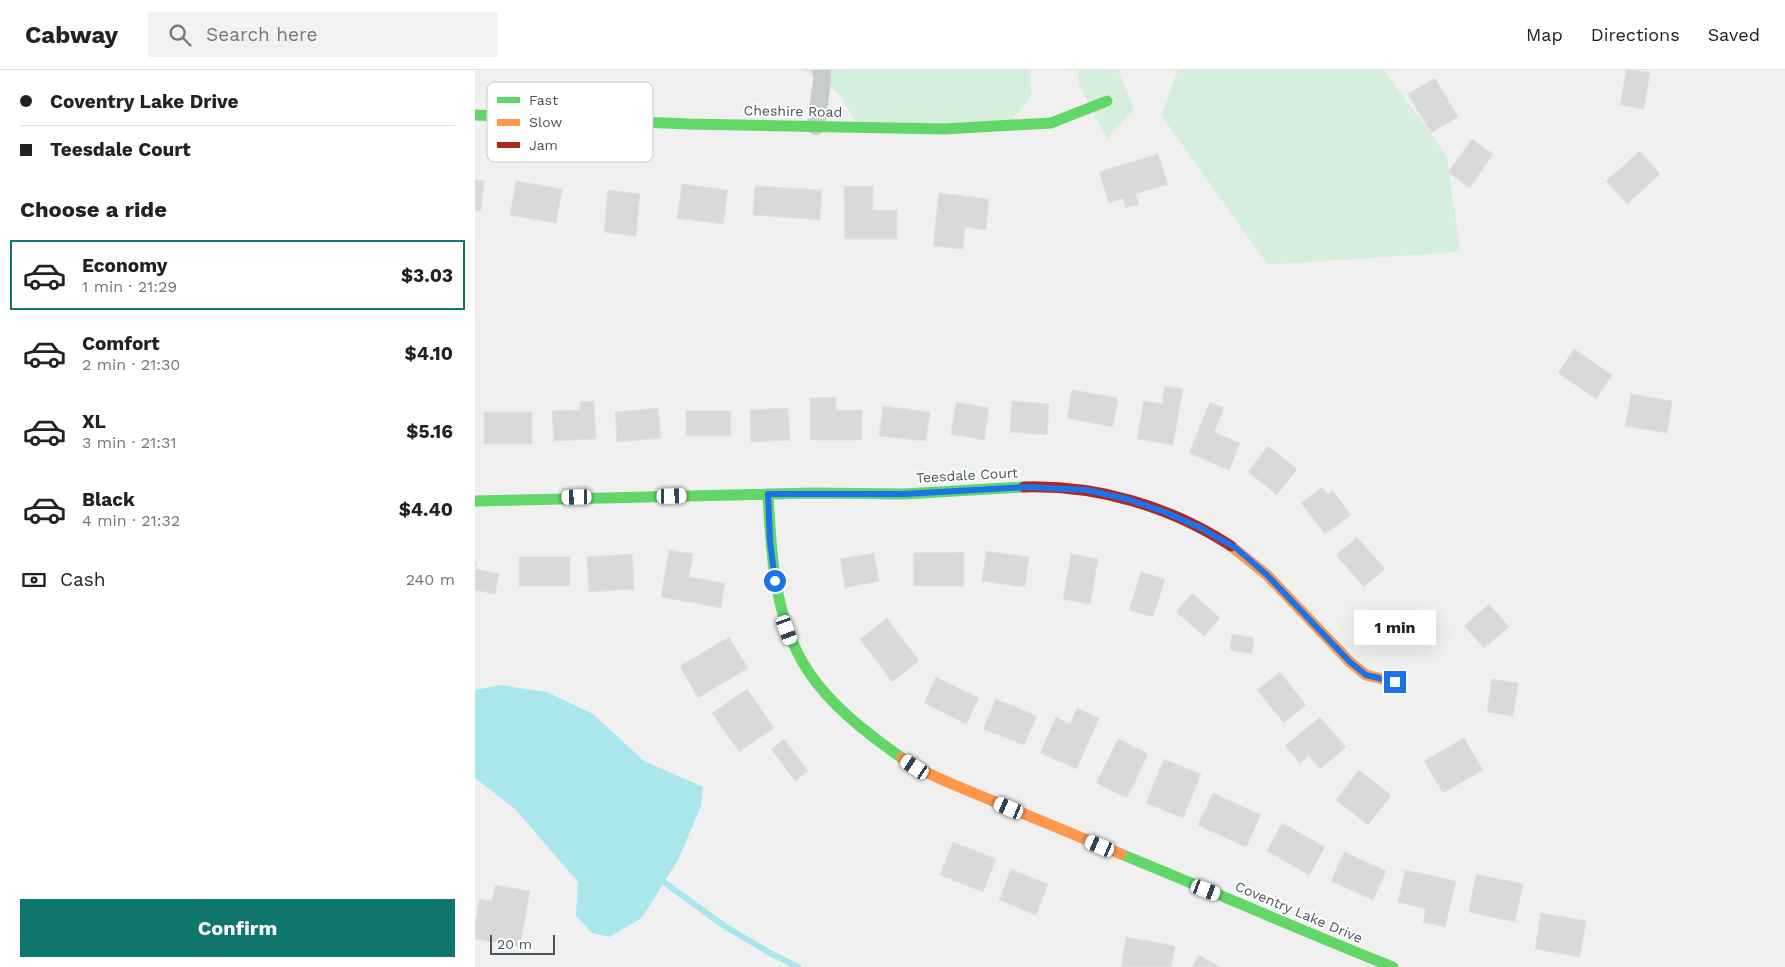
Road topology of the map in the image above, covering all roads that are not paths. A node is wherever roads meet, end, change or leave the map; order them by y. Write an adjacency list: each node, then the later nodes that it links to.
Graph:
1 (821, 70): 4 (street)
2 (1107, 101): 4 (street, Cheshire Road)
3 (653, 122): 4 (street, Cheshire Road)
4 (816, 126)
5 (768, 494): 6 (street, Teesdale Court); 7 (street, Teesdale Court); 8 (street, Coventry Lake Drive)
6 (475, 501)
7 (1395, 682)
8 (1393, 967)

